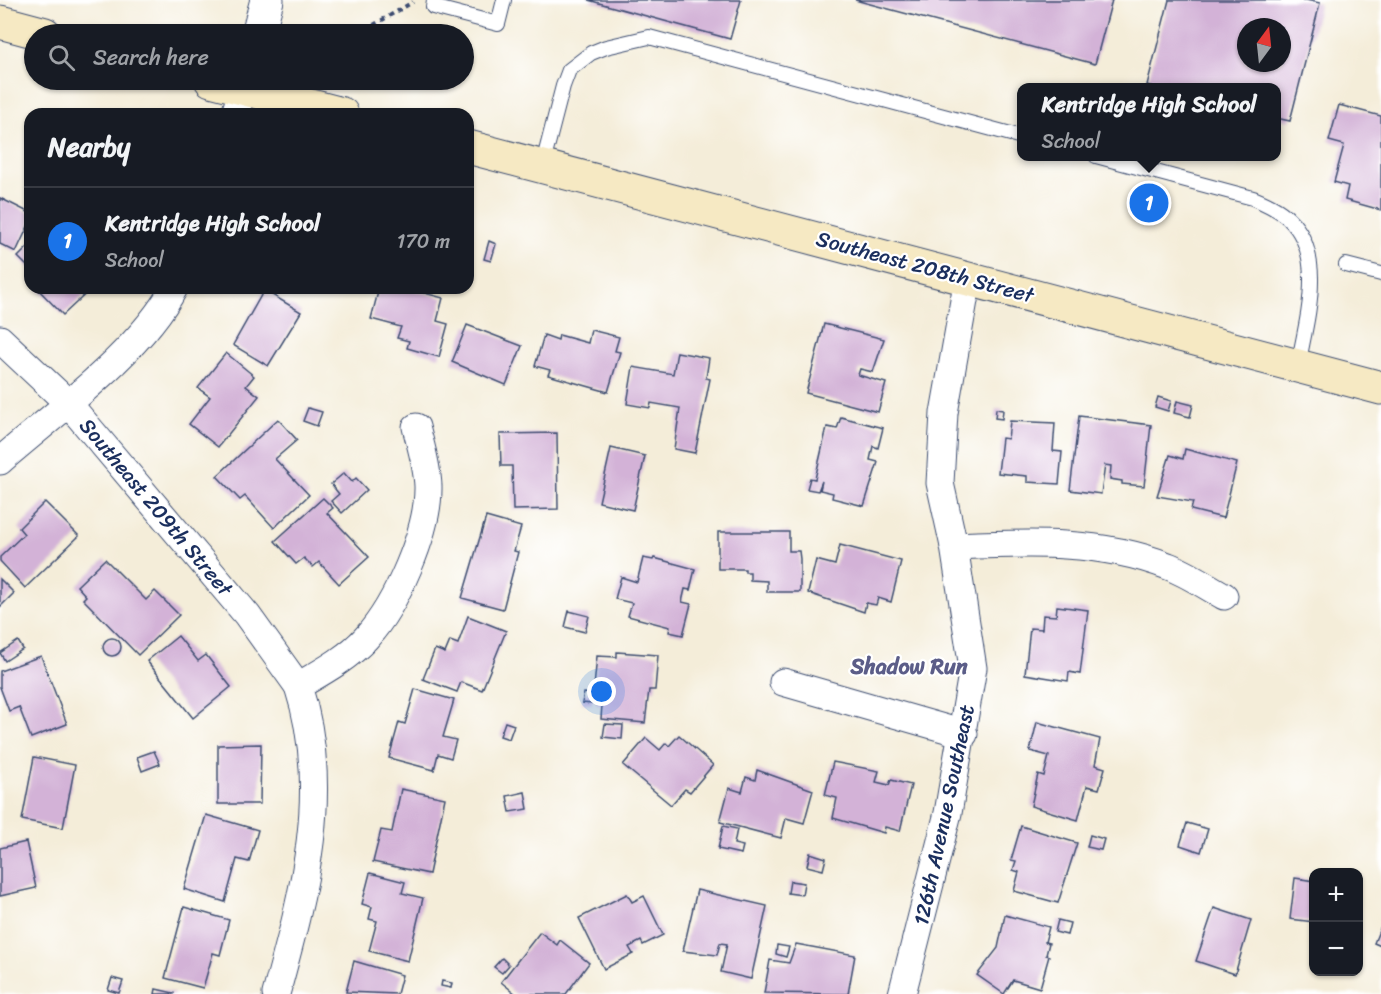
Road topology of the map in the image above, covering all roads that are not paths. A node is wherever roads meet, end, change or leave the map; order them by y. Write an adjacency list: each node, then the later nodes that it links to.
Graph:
1 (267, 0): 5 (street)
2 (434, 0): 3 (lane)
3 (504, 0)
4 (0, 22): 6 (main road)
5 (261, 24)
6 (24, 28)
7 (241, 94): 8 (main road)
8 (312, 108)
9 (1017, 136): 12 (lane)
10 (474, 149): 12 (main road, Southeast 208th Street)
11 (1115, 161): 18 (lane)
12 (542, 167): 15 (main road, Southeast 208th Street)
13 (1347, 265): 14 (lane)
14 (1381, 274)
15 (968, 278): 18 (main road, Southeast 208th Street); 23 (street, 126th Avenue Southeast)
16 (170, 294): 20 (street)
17 (0, 339): 20 (street, Southeast 209th Street)
18 (1298, 366): 19 (main road, Southeast 208th Street)
19 (1381, 388)
20 (68, 402): 22 (street); 26 (street, Southeast 209th Street)
21 (416, 427): 26 (street)
22 (0, 461)
23 (954, 546): 24 (street); 27 (street, 126th Avenue Southeast)
24 (1224, 596)
25 (783, 682): 27 (street)
26 (298, 686): 28 (street, Southeast 209th Street)
27 (964, 734): 29 (street, 126th Avenue Southeast)
28 (276, 994)
29 (902, 994)

